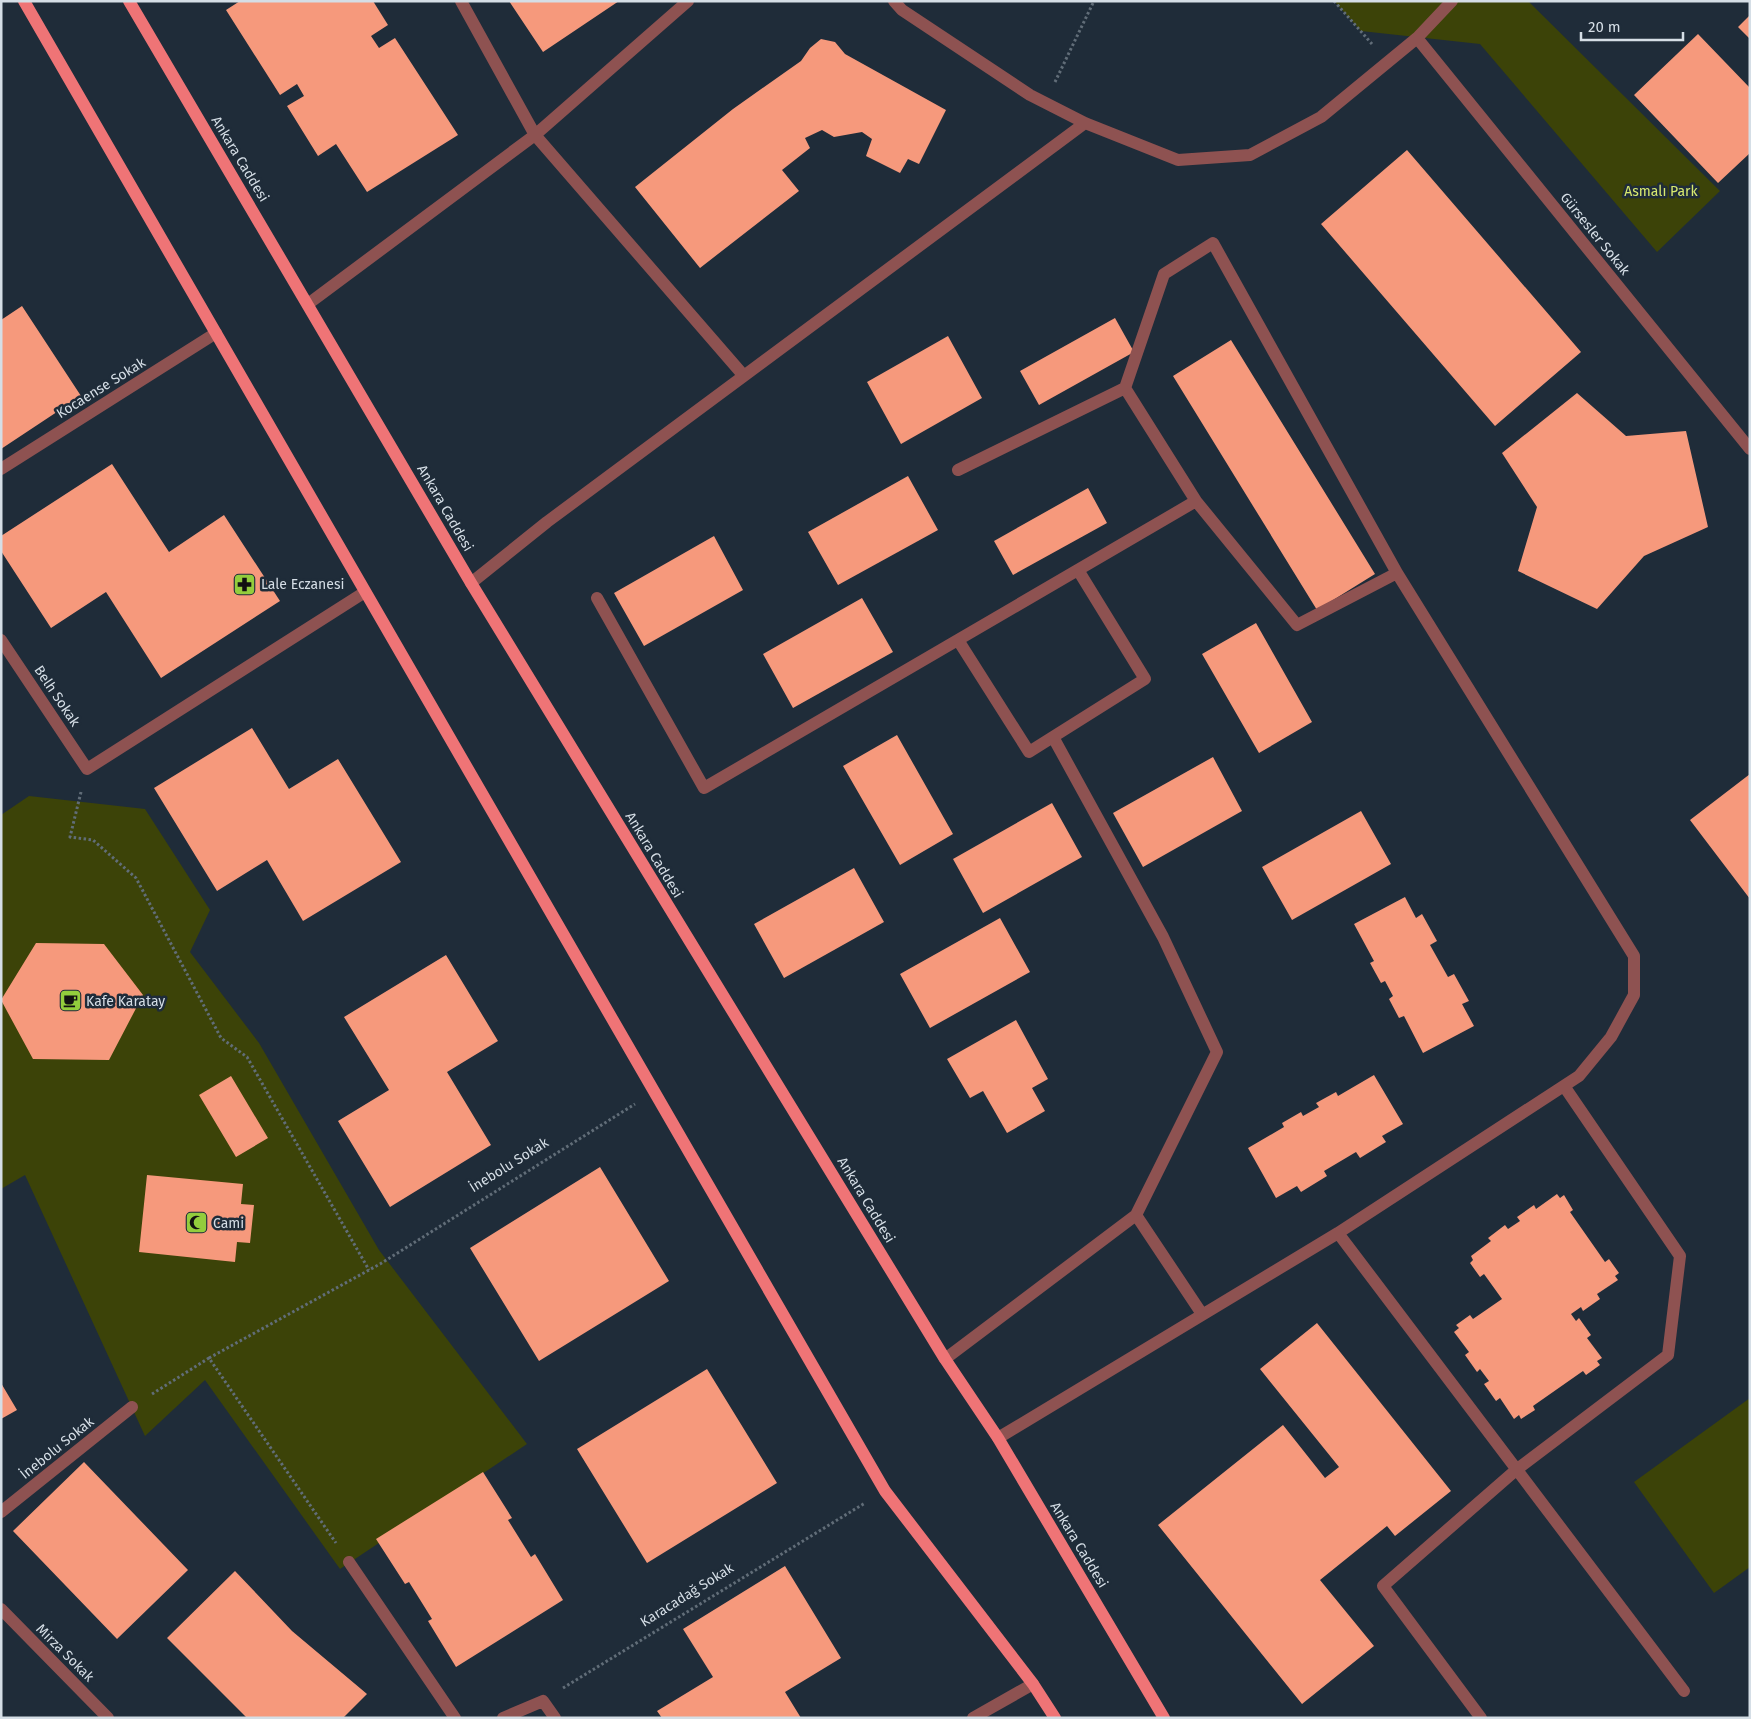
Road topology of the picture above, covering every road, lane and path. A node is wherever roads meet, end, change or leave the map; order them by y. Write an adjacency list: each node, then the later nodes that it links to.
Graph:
1 (24, 1): 15 (main road)
2 (129, 1): 14 (main road, Ankara Caddesi)
3 (461, 1): 13 (street)
4 (688, 1): 13 (street)
5 (894, 1): 11 (street)
6 (1094, 1): 11 (path)
7 (1334, 1): 10 (path)
8 (1452, 1): 9 (street)
9 (1416, 38): 10 (street); 18 (street, Gürsesler Sokak)
10 (1387, 62): 12 (street)
11 (1045, 102): 12 (street)
12 (1085, 123): 16 (street)
13 (535, 135): 14 (street); 16 (street)
14 (308, 304): 24 (main road, Ankara Caddesi)
15 (216, 333): 19 (street, Kocaense Sokak); 25 (main road)
16 (744, 376): 24 (street)
17 (1125, 388): 20 (street); 21 (street); 23 (street)
18 (1750, 449)
19 (1, 469)
20 (958, 470)
21 (1196, 501): 22 (street); 23 (street)
22 (1078, 570): 28 (street); 29 (street)
23 (1397, 574): 31 (street)
24 (471, 583): 38 (main road, Ankara Caddesi)
25 (365, 592): 30 (street); 32 (main road)
26 (597, 598): 28 (street)
27 (1, 640): 30 (street, Belh Sokak)
28 (958, 640): 29 (street)
29 (1054, 737): 33 (street)
30 (87, 769): 35 (path)
31 (1564, 1086): 34 (street); 41 (street)
32 (654, 1091): 35 (path, İnebolu Sokak); 42 (main road)
33 (1136, 1215): 36 (street); 38 (street)
34 (1338, 1232): 36 (street); 41 (street)
35 (369, 1270): 37 (path, İnebolu Sokak)
36 (1202, 1314): 40 (street)
37 (209, 1358): 39 (path, İnebolu Sokak); 44 (path)
38 (944, 1358): 40 (main road, Ankara Caddesi)
39 (132, 1407): 43 (street, İnebolu Sokak)
40 (998, 1438): 55 (main road, Ankara Caddesi)
41 (1516, 1470): 47 (street); 56 (street)
42 (885, 1491): 46 (main road); 48 (path, Karacadağ Sokak)
43 (1, 1512)
44 (349, 1562): 50 (street)
45 (1, 1609): 49 (street, Mirza Sokak)
46 (1033, 1684): 53 (street); 54 (main road)
47 (1684, 1691)
48 (543, 1701): 51 (street); 52 (street)
49 (108, 1718)
50 (455, 1718)
51 (503, 1718)
52 (555, 1718)
53 (973, 1718)
54 (1054, 1718)
55 (1164, 1718)
56 (1481, 1718)

